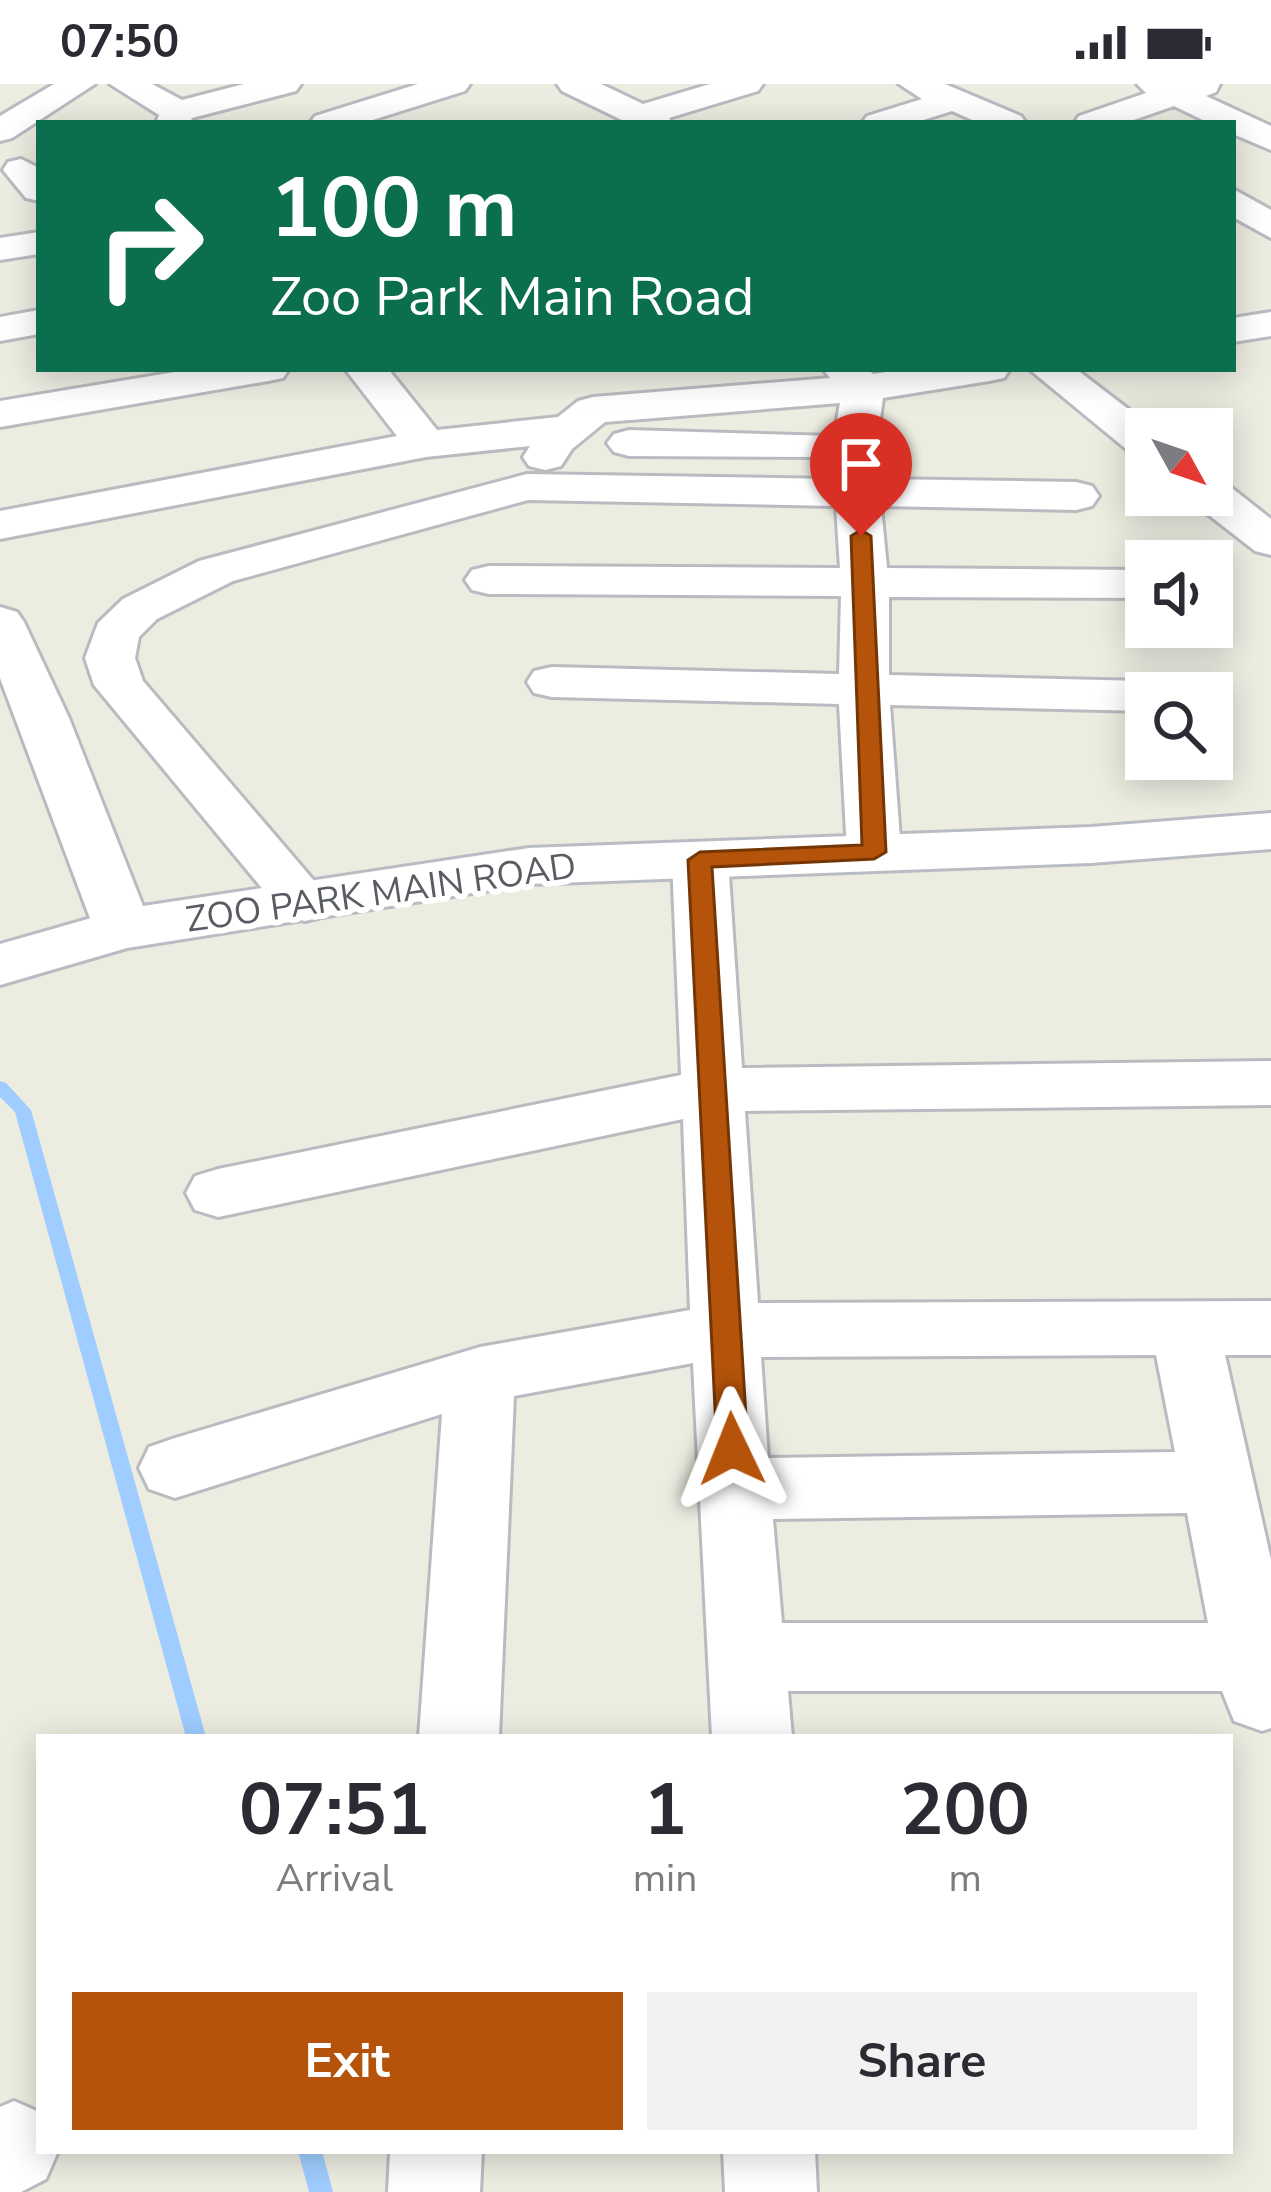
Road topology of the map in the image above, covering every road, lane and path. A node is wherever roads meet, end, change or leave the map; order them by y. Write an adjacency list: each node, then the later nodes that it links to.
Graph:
1 (78, 84): 18 (street)
2 (127, 84): 11 (street)
3 (284, 84): 11 (street)
4 (454, 84): 9 (street)
5 (574, 84): 14 (street)
6 (746, 84): 14 (street)
7 (916, 84): 10 (street)
8 (1180, 87): 17 (street); 19 (street)
9 (397, 91): 12 (street); 13 (street)
10 (952, 100): 15 (street); 16 (street)
11 (176, 117)
12 (334, 120)
13 (454, 120)
14 (648, 120)
15 (889, 120)
16 (1002, 120)
17 (1098, 120)
18 (0, 130)
19 (1271, 139)
20 (1236, 202): 21 (street)
21 (1271, 227)
22 (1271, 239): 24 (street)
23 (36, 243): 25 (street)
24 (1236, 244)
25 (0, 249)
26 (36, 323): 28 (street)
27 (1271, 324): 29 (street)
28 (0, 329)
29 (1236, 330)
30 (250, 372): 35 (street)
31 (368, 372): 38 (street)
32 (944, 372): 34 (street)
33 (1054, 372): 37 (street)
34 (853, 378): 36 (street); 39 (street)
35 (0, 414)
36 (575, 414): 38 (street); 39 (street); 40 (street)
37 (1125, 428)
38 (426, 445): 43 (street)
39 (856, 468): 40 (street); 41 (street); 46 (street)
40 (527, 487): 56 (street)
41 (1076, 496)
42 (1233, 511): 44 (street)
43 (0, 525)
44 (1271, 541)
45 (489, 580): 46 (street)
46 (865, 583): 47 (street); 50 (street)
47 (1125, 584)
48 (0, 622): 52 (street)
49 (552, 682): 50 (street)
50 (864, 692): 51 (street); 54 (street)
51 (1125, 696)
52 (22, 724): 57 (street)
53 (1271, 831): 54 (main road, ZOO PARK MAIN ROAD)
54 (874, 852): 55 (main road, ZOO PARK MAIN ROAD)
55 (700, 860): 56 (main road, ZOO PARK MAIN ROAD); 60 (street)
56 (305, 903): 57 (main road, ZOO PARK MAIN ROAD)
57 (123, 929): 58 (main road, ZOO PARK MAIN ROAD)
58 (1, 965)
59 (1271, 1083): 60 (street)
60 (715, 1090): 61 (street); 64 (street)
61 (218, 1193)
62 (1185, 1328): 63 (street); 64 (street); 67 (street)
63 (1271, 1328)
64 (727, 1330): 65 (street); 68 (street)
65 (480, 1375): 66 (street); 70 (street)
66 (176, 1468)
67 (1217, 1482): 68 (street); 69 (street)
68 (734, 1489): 69 (street)
69 (749, 1657): 71 (street)
70 (459, 1734)
71 (752, 1734)
72 (436, 2154): 74 (street)
73 (770, 2154): 75 (street)
74 (434, 2192)
75 (771, 2192)

